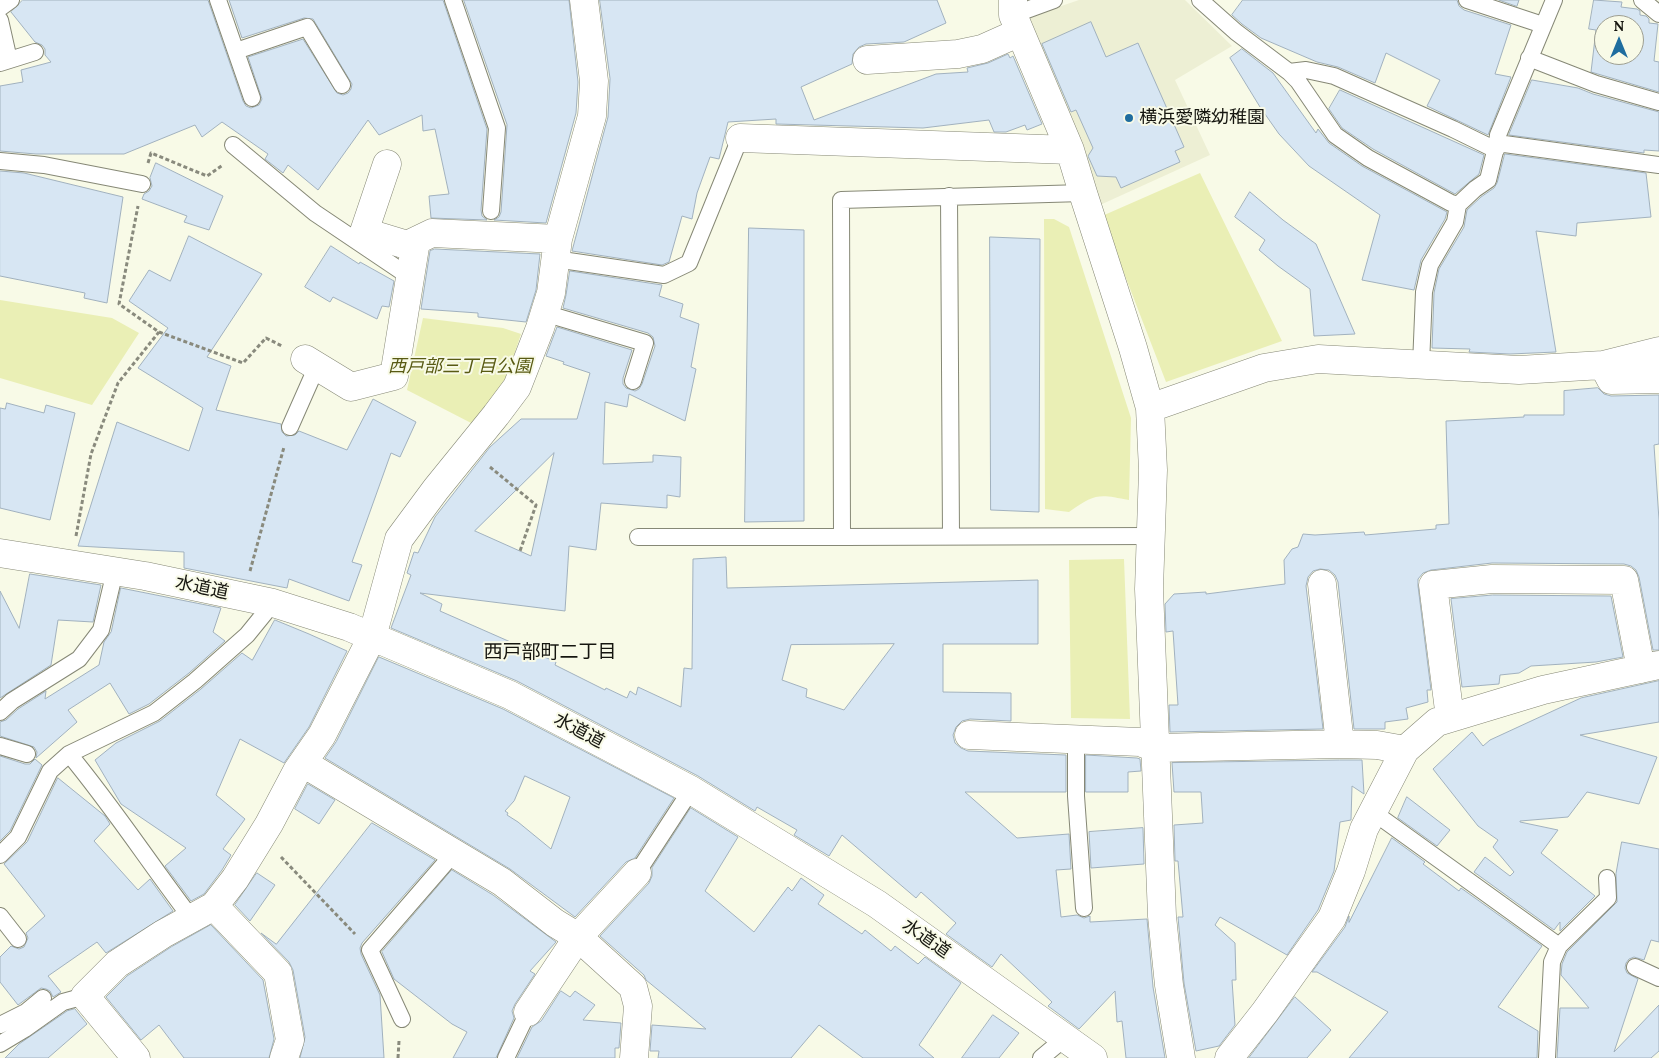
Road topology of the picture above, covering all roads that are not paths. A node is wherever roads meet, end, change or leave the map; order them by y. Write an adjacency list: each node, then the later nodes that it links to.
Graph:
1 (11, 0): 10 (lane)
2 (218, 0): 15 (lane)
3 (453, 0): 35 (lane)
4 (584, 0): 37 (street)
5 (1054, 0): 12 (lane)
6 (1200, 0): 20 (lane)
7 (1467, 0): 14 (lane)
8 (1554, 0): 14 (lane)
9 (1642, 0): 11 (lane)
10 (0, 8)
11 (1659, 14)
12 (1015, 16): 18 (street); 27 (street)
13 (0, 20): 19 (lane)
14 (1543, 25): 17 (lane)
15 (236, 51): 21 (lane); 22 (lane)
16 (35, 52): 19 (lane)
17 (1529, 58): 23 (lane); 26 (lane)
18 (867, 60)
19 (5, 62)
20 (1288, 72): 26 (lane); 34 (lane)
21 (342, 85)
22 (252, 98)
23 (1659, 102)
24 (740, 138): 27 (street); 37 (lane)
25 (233, 145): 38 (lane)
26 (1496, 146): 30 (lane); 34 (lane)
27 (1070, 150): 32 (street)
28 (0, 161): 31 (lane)
29 (387, 164): 36 (street)
30 (1659, 165)
31 (142, 184)
32 (1082, 193): 33 (lane); 46 (street)
33 (950, 196): 48 (lane); 51 (lane)
34 (1458, 204): 42 (lane)
35 (490, 211)
36 (416, 241): 37 (street); 38 (street)
37 (556, 249): 39 (street)
38 (410, 277): 41 (street)
39 (544, 313): 45 (lane); 56 (street)
40 (1659, 351): 43 (street)
41 (311, 362): 47 (lane)
42 (1421, 365): 43 (street); 46 (street)
43 (1603, 365): 44 (street)
44 (1659, 378)
45 (633, 381)
46 (1150, 408): 49 (street)
47 (290, 427)
48 (951, 536): 49 (lane); 51 (lane)
49 (1151, 536): 64 (street)
50 (638, 537): 51 (lane)
51 (842, 537)
52 (0, 553): 53 (street, 水道道)
53 (115, 572): 55 (street, 水道道); 58 (lane)
54 (1322, 584): 62 (street)
55 (273, 603): 56 (street, 水道道); 67 (lane)
56 (372, 637): 68 (street); 69 (street, 水道道)
57 (1650, 667): 59 (street); 59 (street)
58 (0, 712)
59 (1450, 718): 65 (street)
60 (969, 735): 61 (street)
61 (1076, 739): 64 (street); 75 (lane)
62 (1340, 744): 64 (street); 65 (street)
63 (0, 746): 66 (lane)
64 (1155, 748): 96 (street)
65 (1405, 750): 70 (street)
66 (26, 754)
67 (69, 754): 72 (lane); 76 (lane)
68 (303, 762): 71 (street); 76 (street)
69 (692, 790): 73 (lane); 88 (street, 水道道)
70 (1373, 812): 80 (lane); 97 (street)
71 (454, 853): 78 (street); 86 (lane)
72 (0, 855)
73 (637, 873): 78 (street)
74 (1608, 878): 80 (lane)
75 (1084, 908)
76 (203, 912): 83 (street); 91 (street)
77 (0, 916): 79 (lane)
78 (578, 937): 85 (street); 93 (street)
79 (18, 939)
80 (1559, 946): 98 (lane)
81 (1635, 967): 82 (lane)
82 (1659, 978)
83 (85, 996): 89 (lane); 90 (street)
84 (43, 998): 87 (lane)
85 (528, 1012): 92 (lane)
86 (402, 1019)
87 (0, 1025)
88 (1065, 1038): 94 (lane); 95 (street, 水道道)
89 (0, 1044)
90 (136, 1058)
91 (284, 1058)
92 (506, 1058)
93 (634, 1058)
94 (1041, 1058)
95 (1093, 1058)
96 (1181, 1058)
97 (1229, 1058)
98 (1547, 1058)

